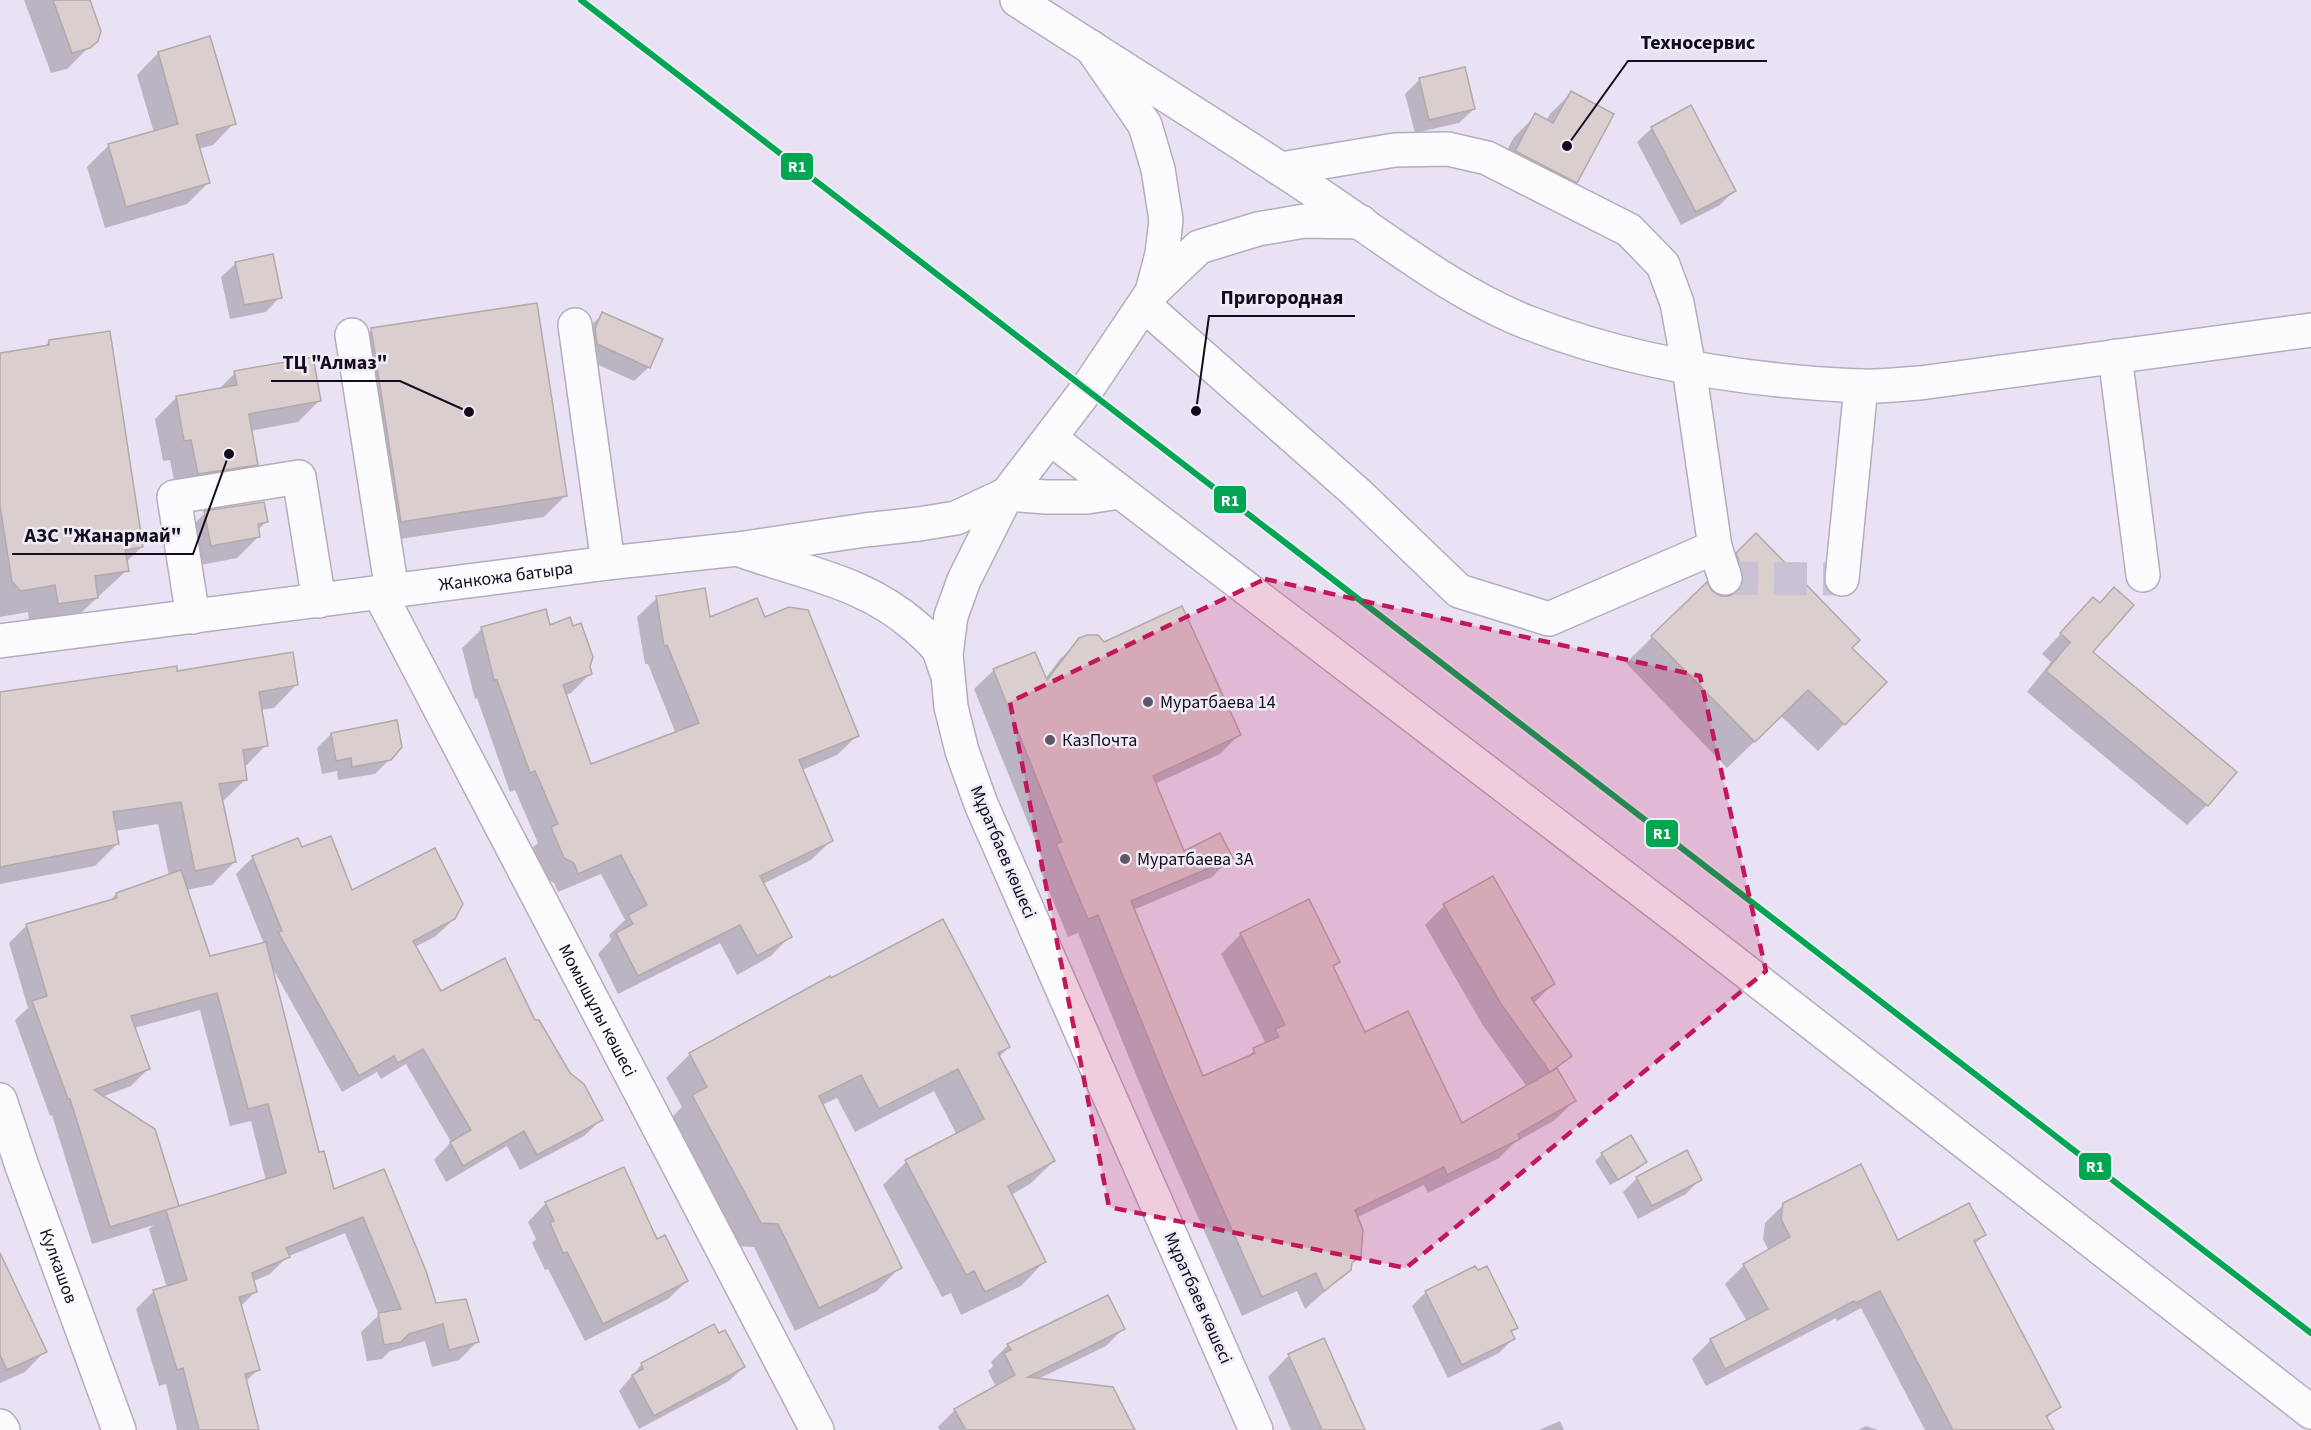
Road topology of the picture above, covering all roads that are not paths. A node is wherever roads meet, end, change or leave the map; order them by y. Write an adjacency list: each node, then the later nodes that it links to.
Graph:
1 (1017, 0): 2 (street)
2 (1091, 47): 3 (street); 5 (street)
3 (1281, 169): 4 (street); 10 (street)
4 (1361, 222): 5 (street); 10 (street)
5 (1148, 298): 12 (street, Мұратбаев көшесі); 15 (street)
6 (575, 325): 17 (street)
7 (2311, 330): 9 (street)
8 (352, 335): 21 (street, Момышұлы көшесі)
9 (2115, 356): 11 (street); 18 (street)
10 (1689, 368): 11 (street); 15 (street)
11 (1862, 386): 20 (street)
12 (1050, 438): 13 (street); 14 (street, Мұратбаев көшесі)
13 (1120, 492): 14 (street); 27 (street)
14 (1007, 494): 16 (street, Жанкожа батыра); 25 (street, Мұратбаев көшесі)
15 (1715, 547): 19 (street)
16 (738, 549): 17 (street, Жанкожа батыра); 25 (street)
17 (608, 563): 21 (street, Жанкожа батыра)
18 (2143, 575)
19 (1725, 578)
20 (1842, 579)
21 (386, 592): 22 (street, Жанкожа батыра); 31 (street, Момышұлы көшесі)
22 (319, 601): 23 (street, Жанкожа батыра); 23 (street)
23 (193, 617): 24 (street, Жанкожа батыра)
24 (0, 641)
25 (947, 673): 32 (street, Мұратбаев көшесі)
26 (0, 1100): 30 (street, Кулкашов)
27 (2311, 1412)
28 (0, 1426): 29 (street)
29 (3, 1430)
30 (119, 1430)
31 (818, 1430)
32 (1256, 1430)

